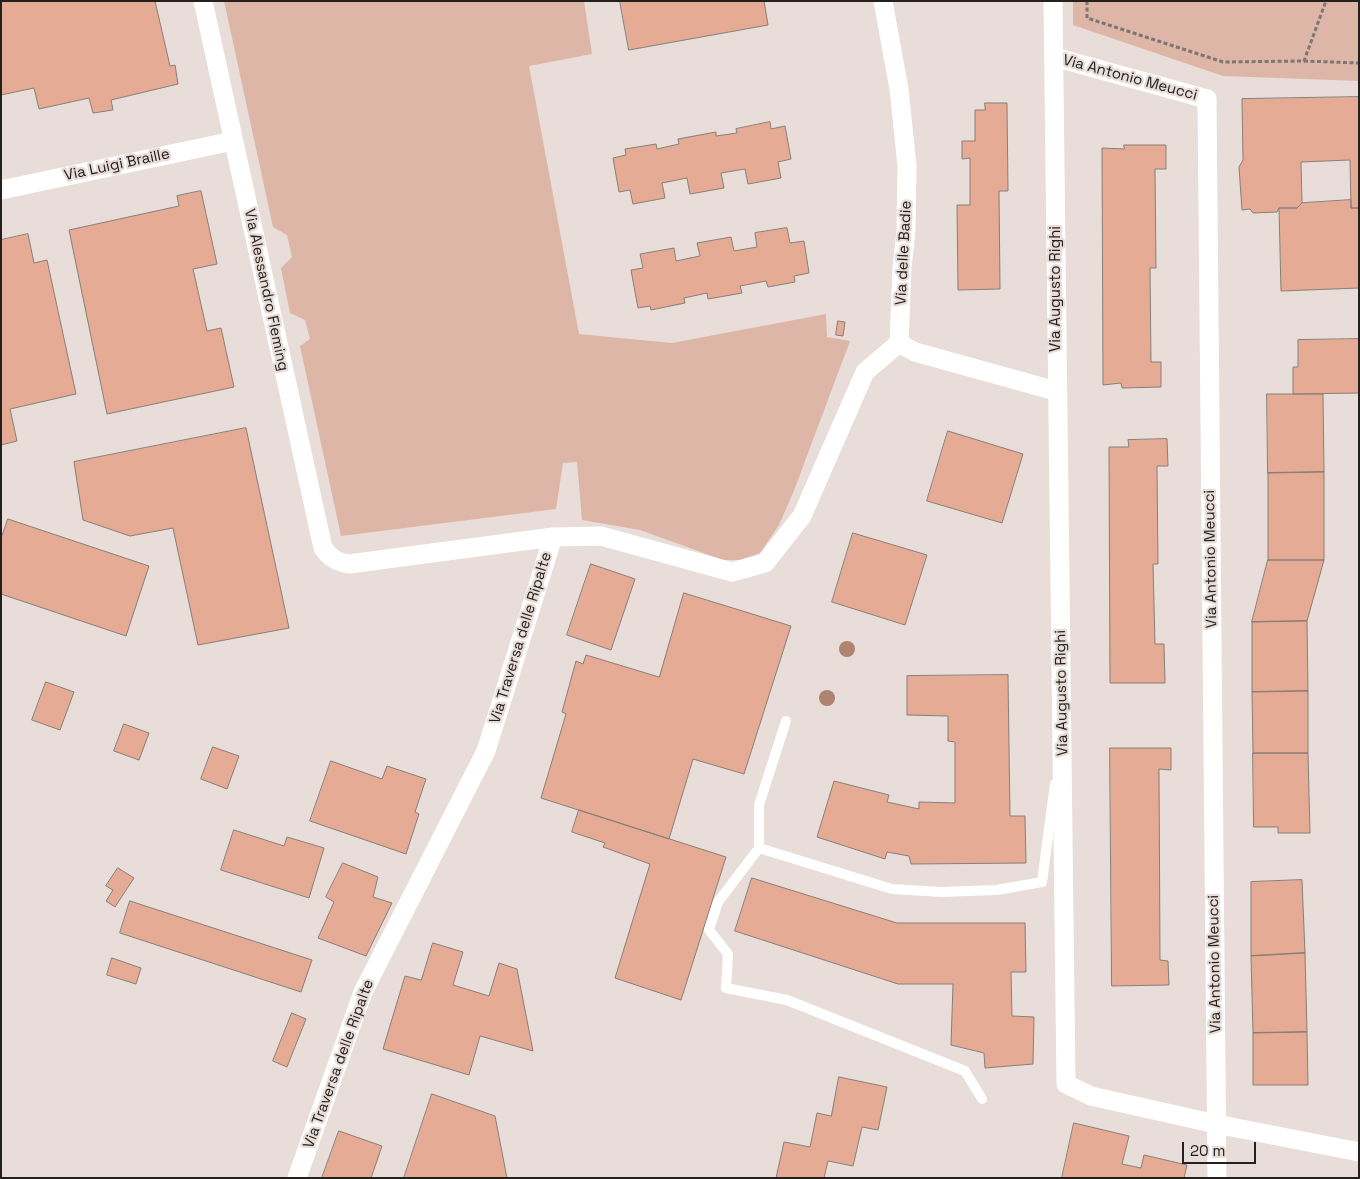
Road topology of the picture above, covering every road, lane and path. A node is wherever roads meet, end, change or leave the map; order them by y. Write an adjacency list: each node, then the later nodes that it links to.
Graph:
1 (203, 1): 9 (street, Via Alessandro Fleming)
2 (883, 1): 11 (street, Via delle Badie)
3 (1053, 1): 6 (street, Via Augusto Righi)
4 (1087, 1): 7 (path)
5 (1326, 1): 7 (path)
6 (1054, 57): 12 (street, Via Augusto Righi); 18 (street, Via Antonio Meucci)
7 (1304, 61): 8 (path)
8 (1359, 63)
9 (233, 141): 10 (street, Via Luigi Braille); 13 (street, Via Alessandro Fleming)
10 (1, 190)
11 (899, 343): 12 (street); 13 (street, Via Traversa delle Ripalte)
12 (1056, 391): 15 (street, Via Augusto Righi)
13 (553, 538): 20 (street, Via Traversa delle Ripalte)
14 (786, 721): 16 (lane)
15 (1063, 726): 16 (lane); 18 (street, Via Augusto Righi)
16 (759, 848): 17 (lane)
17 (982, 1099)
18 (1216, 1124): 19 (street, Via Augusto Righi); 21 (street, Via Antonio Meucci)
19 (1359, 1152)
20 (297, 1178)
21 (1217, 1178)

